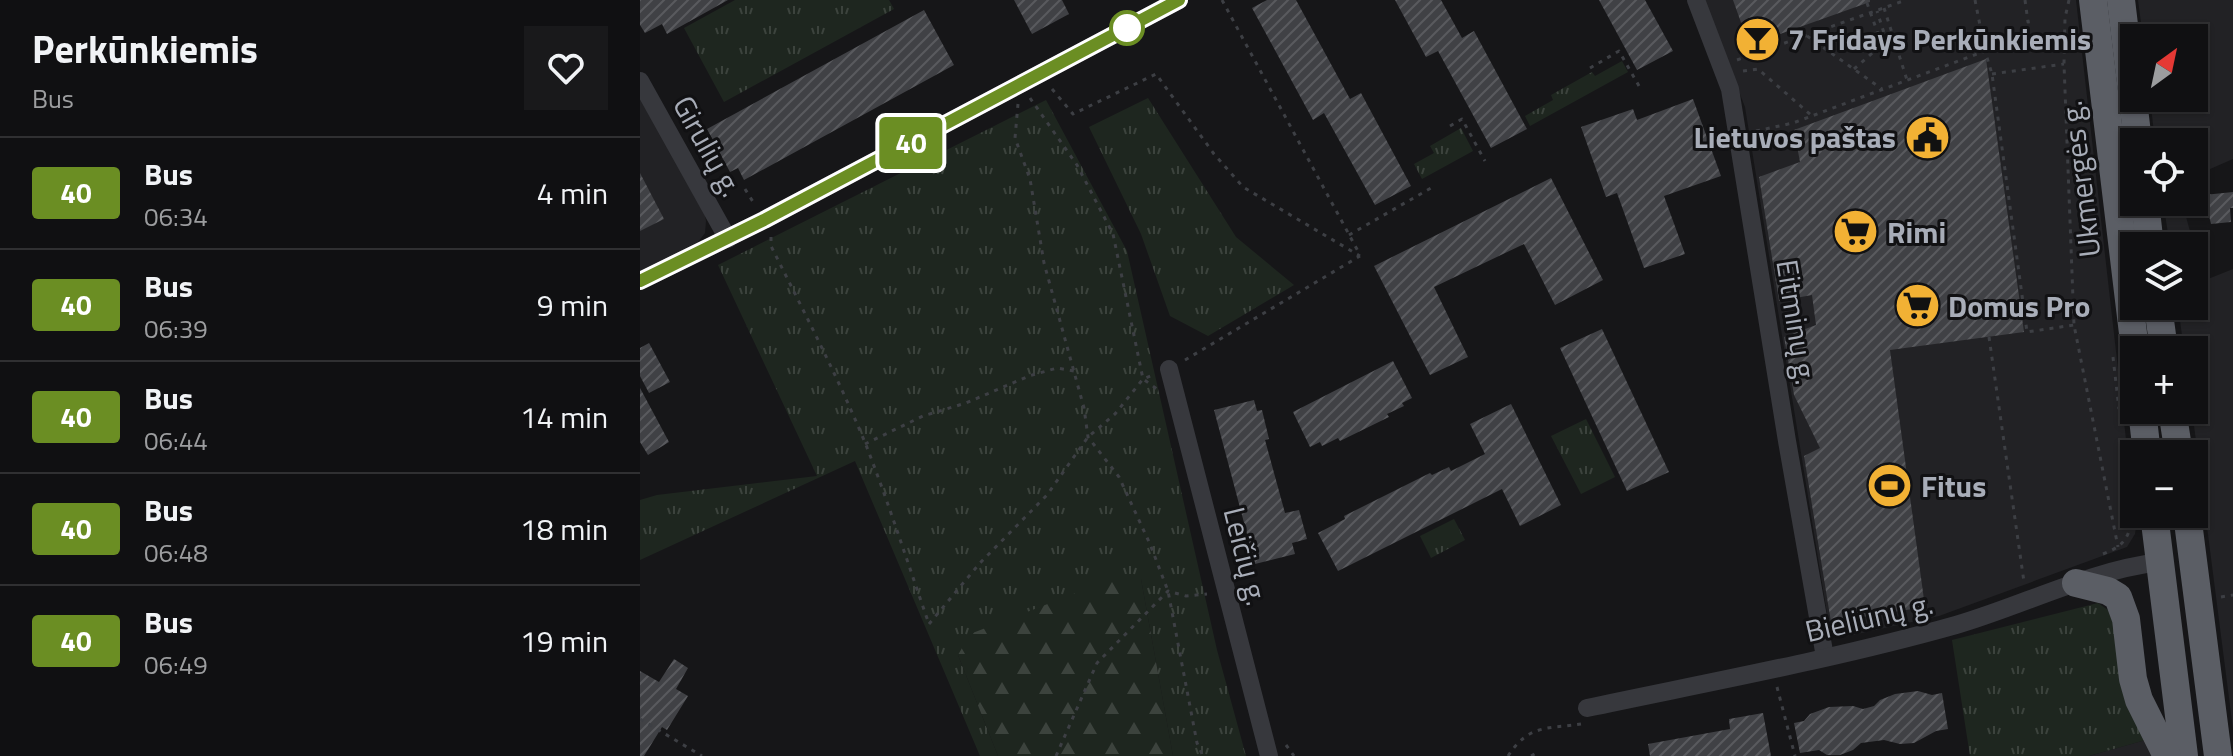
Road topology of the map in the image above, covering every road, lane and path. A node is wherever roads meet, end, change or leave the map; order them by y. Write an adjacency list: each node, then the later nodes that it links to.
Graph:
1 (1179, 0): 24 (street)
2 (1222, 0): 34 (path)
3 (1696, 0): 56 (street, Eitminų g.)
4 (1906, 0): 10 (path)
5 (1975, 0): 16 (path)
6 (2025, 0): 13 (path)
7 (2070, 0): 11 (path); 18 (path)
8 (2121, 0): 30 (highway, Ukmergės g.)
9 (1867, 3): 12 (path, bridge)
10 (1884, 8): 12 (path); 14 (path)
11 (2083, 8): 39 (highway, Ukmergės g.)
12 (1877, 11): 15 (path)
13 (2035, 21)
14 (1893, 35): 20 (path); 22 (path)
15 (1807, 36): 17 (path); 20 (path)
16 (1985, 51): 21 (path); 22 (path)
17 (1737, 60)
18 (2064, 64): 21 (path); 38 (path)
19 (1590, 68): 25 (path)
20 (1854, 69): 27 (path)
21 (1992, 74): 38 (path)
22 (1907, 80): 27 (path)
23 (640, 81): 35 (street, Girulių g.)
24 (1020, 86): 35 (street); 42 (path); 43 (path)
25 (1639, 86)
26 (1053, 89): 36 (path)
27 (1882, 89): 29 (path)
28 (1450, 126): 31 (path)
29 (1771, 127)
30 (2136, 128)
31 (1485, 161)
32 (1431, 188): 34 (path)
33 (771, 234): 45 (path)
34 (1349, 235): 36 (path)
35 (728, 239): 37 (street)
36 (1360, 256): 41 (path)
37 (640, 281)
38 (2074, 325): 49 (path)
39 (2122, 336)
40 (1989, 337): 52 (path)
41 (1169, 369): 43 (path); 64 (street, Leičių g.)
42 (1074, 371): 44 (path); 45 (path)
43 (1143, 379): 44 (path)
44 (1088, 437): 45 (path); 54 (path)
45 (865, 444)
46 (2130, 528): 49 (path)
47 (2155, 528): 51 (highway)
48 (2190, 535): 51 (highway); 70 (highway)
49 (2118, 548): 50 (path)
50 (2095, 557)
51 (2159, 562): 53 (street, Bieliūnų g.); 69 (highway)
52 (2024, 582)
53 (2076, 583): 56 (street, Bieliūnų g.); 68 (highway)
54 (1168, 591): 55 (path); 62 (path); 63 (path)
55 (1207, 594)
56 (1825, 657): 57 (street, Bieliūnų g.)
57 (1772, 668): 58 (street, Bieliūnų g.); 67 (path)
58 (1587, 708): 65 (path)
59 (640, 719): 61 (path)
60 (1538, 752): 66 (path)
61 (702, 756)
62 (1056, 756)
63 (1203, 756)
64 (1269, 756)
65 (1508, 756)
66 (1531, 756)
67 (1795, 756)
68 (2167, 756)
69 (2184, 756)
70 (2218, 756)

